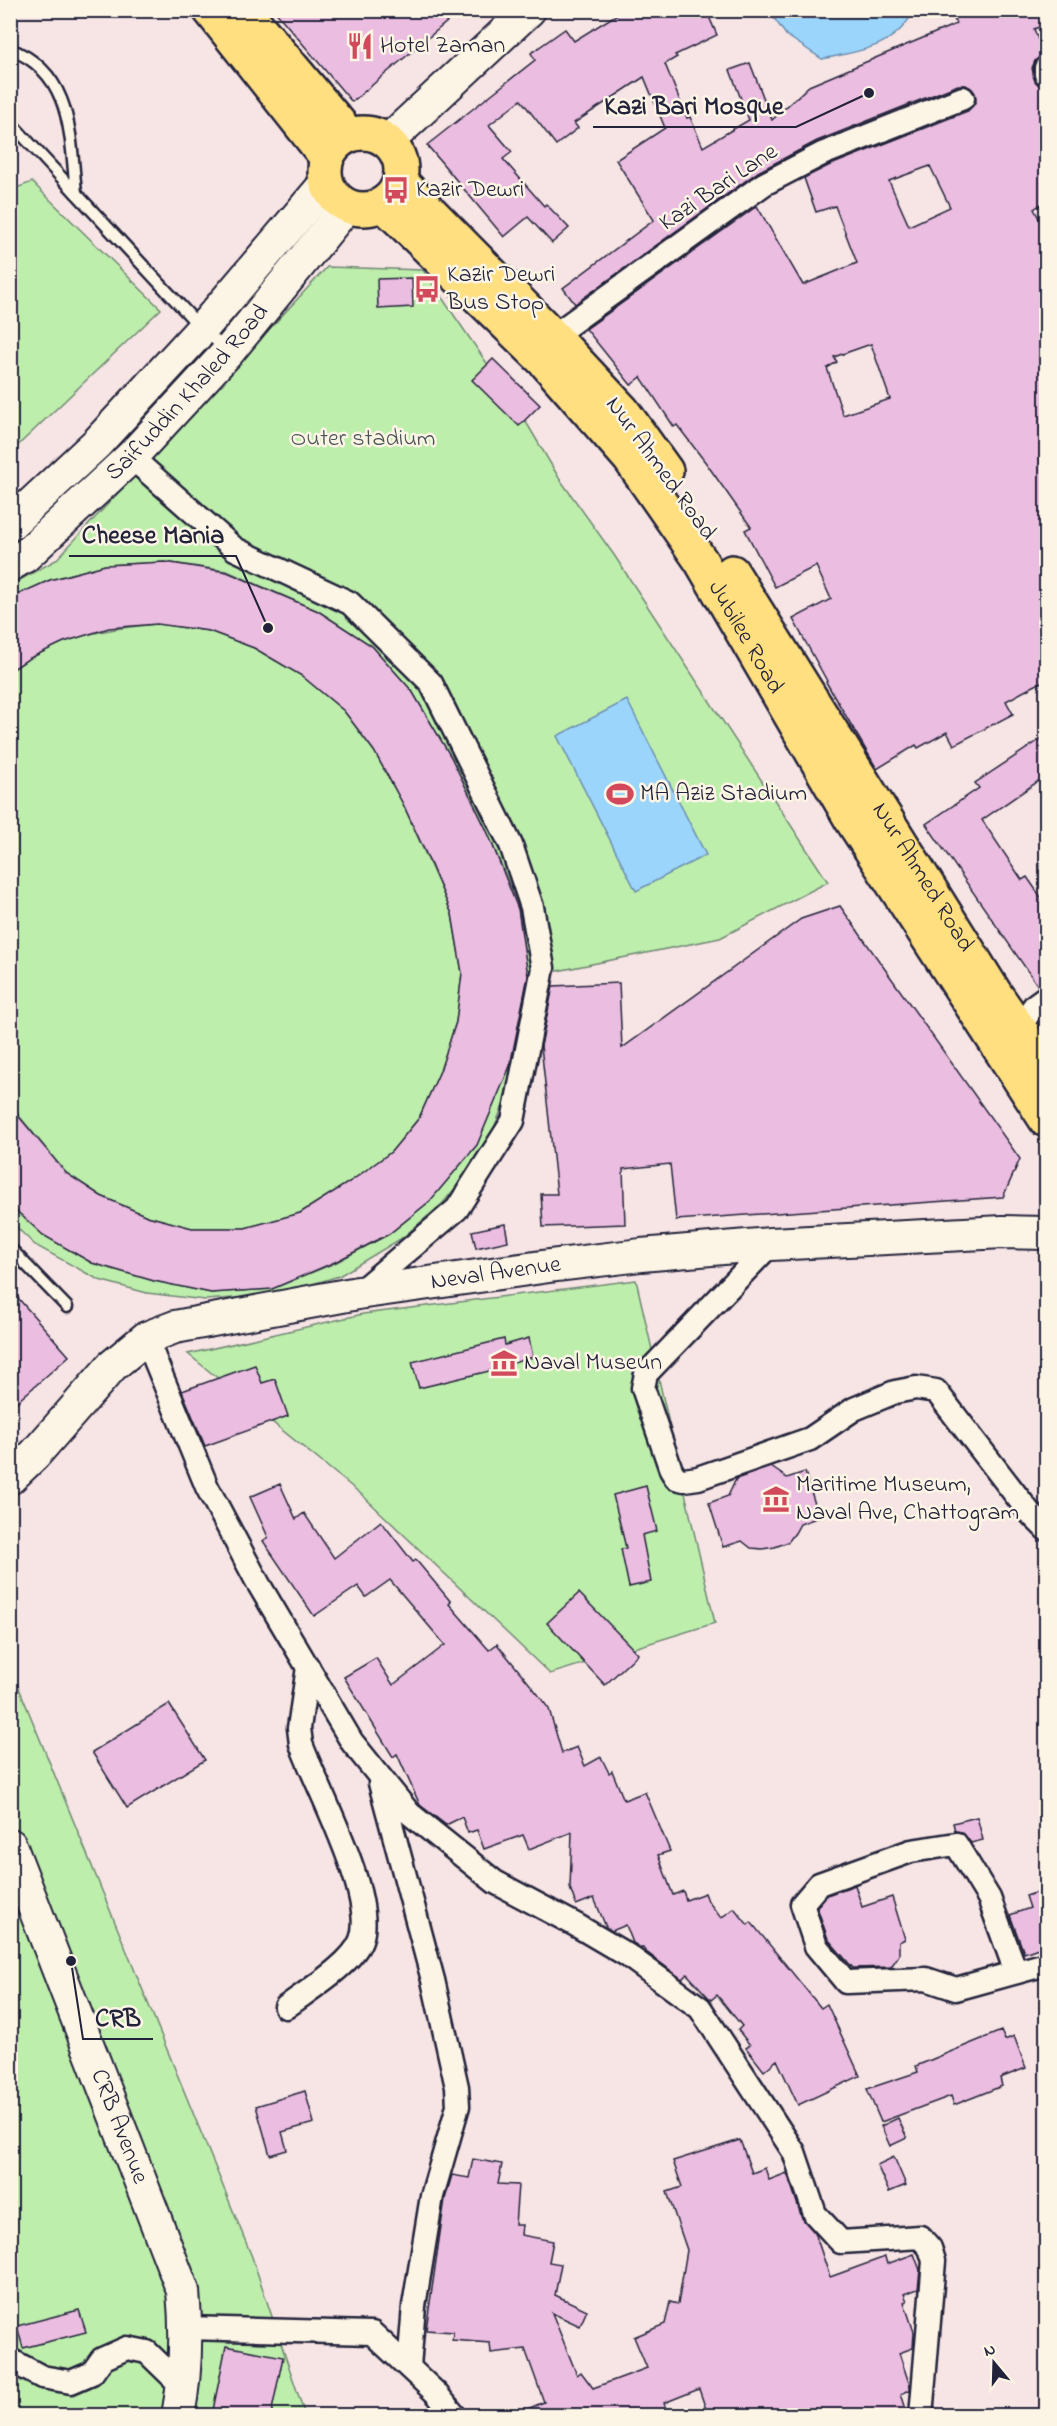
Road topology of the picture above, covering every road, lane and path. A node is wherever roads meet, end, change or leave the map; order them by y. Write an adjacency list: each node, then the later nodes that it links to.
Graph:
1 (210, 10): 11 (main road)
2 (244, 10): 9 (main road)
3 (529, 10): 10 (main road)
4 (10, 49): 12 (lane)
5 (1047, 68): 6 (street)
6 (1047, 74)
7 (963, 98): 15 (street, Kazi Bari Lane)
8 (10, 122): 12 (lane)
9 (349, 135): 10 (main road); 11 (main road)
10 (388, 141): 13 (main road)
11 (333, 182): 13 (main road); 14 (main road, Saifuddin Khaled Road); 16 (main road, Saifuddin Khaled Road)
12 (76, 193): 14 (lane)
13 (391, 193): 15 (main road, Nur Ahmed Road); 23 (main road, Jubilee Road)
14 (202, 329): 16 (lane); 18 (main road, Saifuddin Khaled Road)
15 (553, 336): 21 (main road, Nur Ahmed Road)
16 (229, 351): 17 (main road, Saifuddin Khaled Road)
17 (131, 457): 19 (main road, Saifuddin Khaled Road); 27 (street)
18 (10, 524)
19 (10, 565)
20 (1047, 997): 21 (street)
21 (1019, 1027): 22 (main road, Nur Ahmed Road)
22 (1047, 1067)
23 (1047, 1120)
24 (1047, 1233): 25 (main road, Neval Avenue)
25 (771, 1244): 27 (main road, Neval Avenue); 31 (street)
26 (10, 1248): 28 (lane)
27 (358, 1293): 29 (main road, Neval Avenue)
28 (68, 1307)
29 (146, 1338): 30 (main road, Neval Avenue); 32 (street)
30 (10, 1478)
31 (1047, 1529)
32 (308, 1667): 33 (street); 37 (street)
33 (377, 1773): 40 (street); 43 (street)
34 (10, 1845): 38 (main road, CRB Avenue)
35 (1047, 1964): 36 (street)
36 (1016, 1972): 36 (street)
37 (286, 2007)
38 (186, 2328): 40 (street); 41 (main road, CRB Avenue)
39 (10, 2360): 41 (street)
40 (409, 2367): 42 (street)
41 (181, 2401)
42 (455, 2415)
43 (921, 2415)

